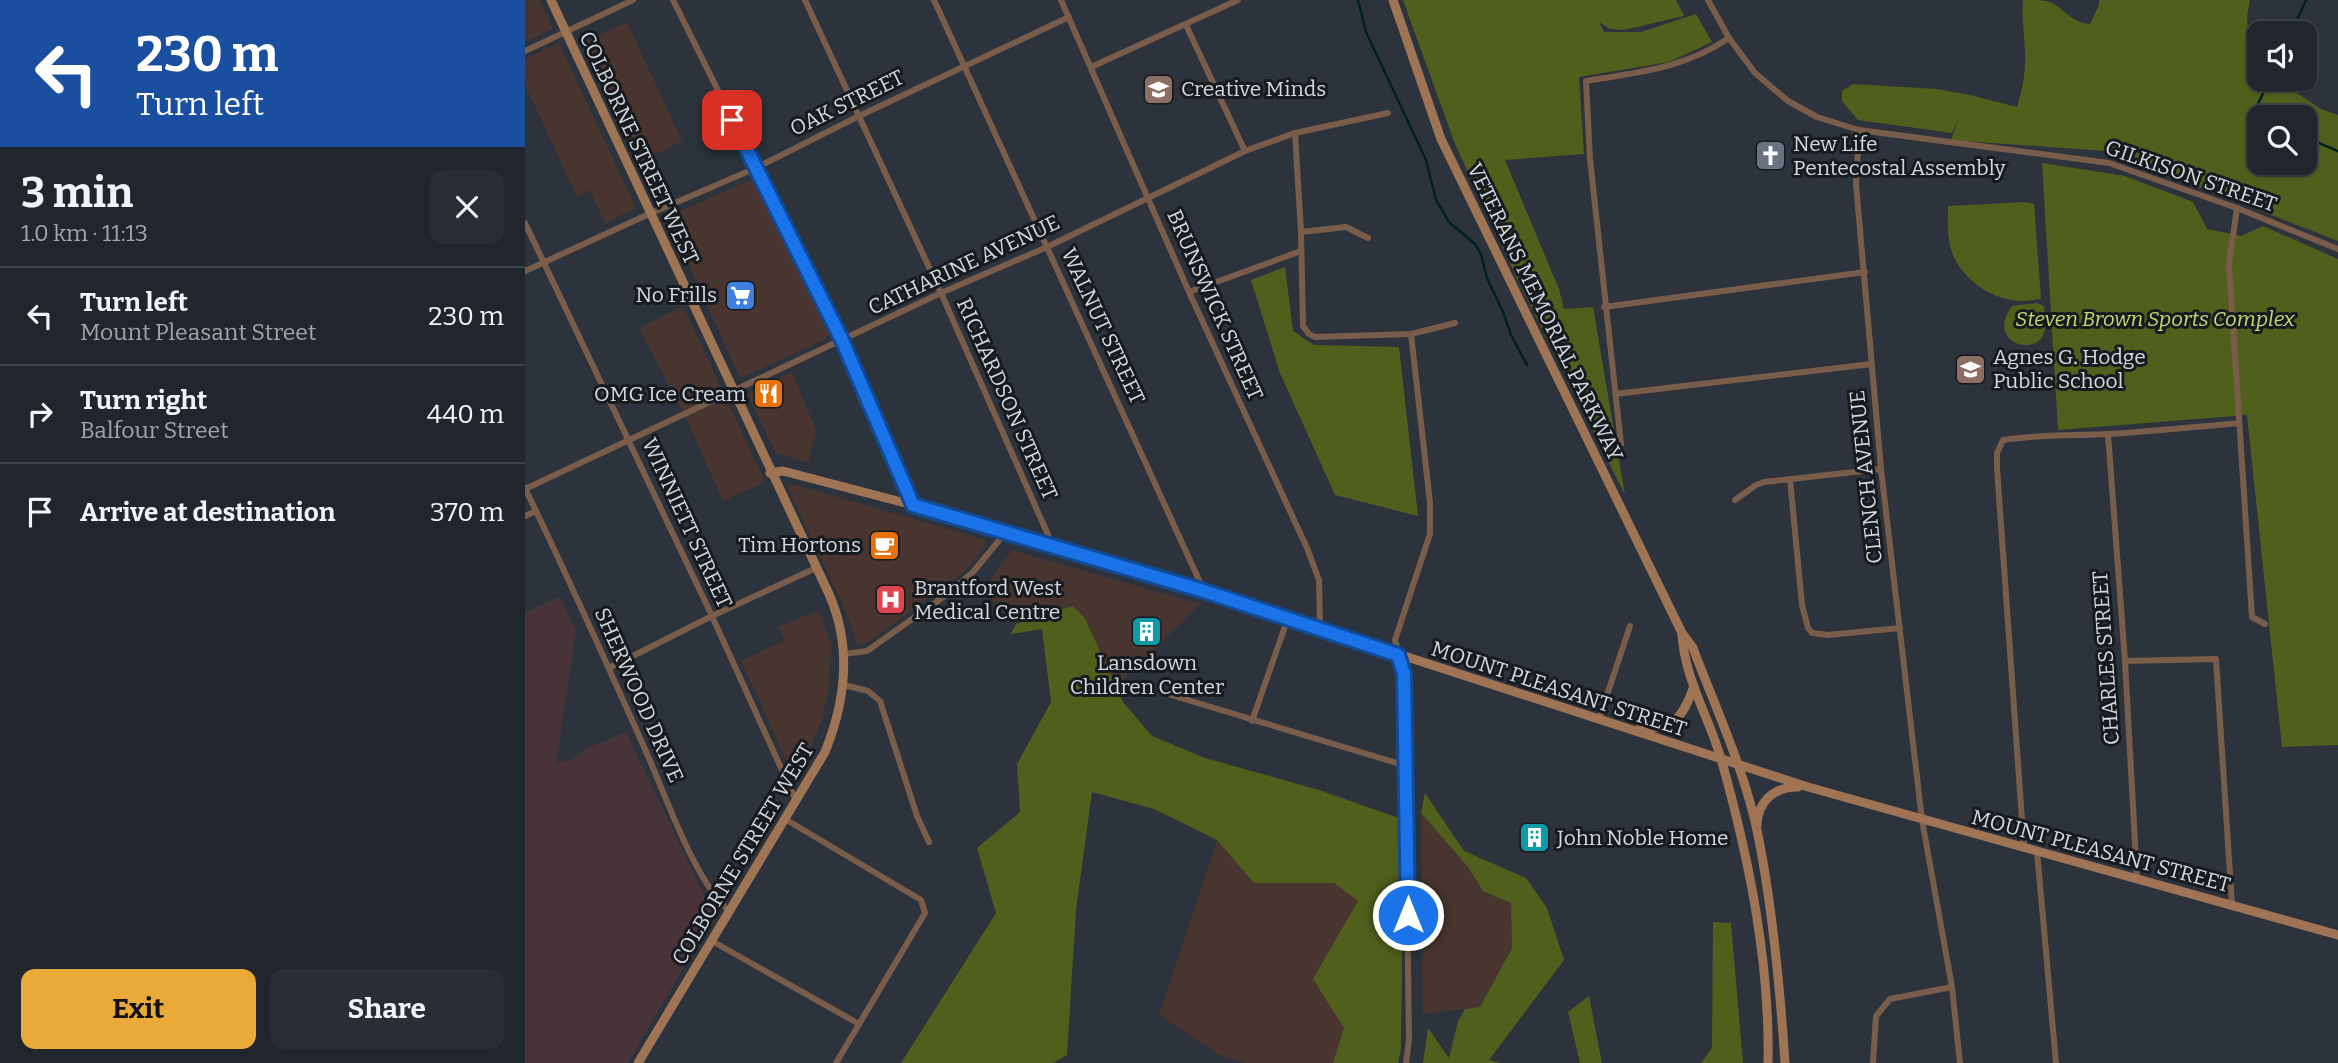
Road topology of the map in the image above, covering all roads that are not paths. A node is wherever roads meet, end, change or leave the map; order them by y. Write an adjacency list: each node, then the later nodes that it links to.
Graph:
1 (551, 0): 12 (main road, COLBORNE STREET WEST)
2 (633, 0): 12 (street)
3 (673, 0): 22 (street)
4 (805, 0): 18 (street, RICHARDSON STREET)
5 (934, 0): 15 (street, WALNUT STREET)
6 (1061, 0): 10 (street, BRUNSWICK STREET)
7 (1238, 0): 11 (street)
8 (1393, 0): 66 (main road, VETERANS MEMORIAL PARKWAY)
9 (1709, 0): 13 (street, GILKISON STREET)
10 (1069, 17): 15 (street, OAK STREET); 16 (street, BRUNSWICK STREET)
11 (1186, 24): 16 (street); 21 (street)
12 (566, 32): 14 (street); 25 (main road, COLBORNE STREET WEST)
13 (1729, 38): 19 (street, GILKISON STREET); 37 (street)
14 (525, 51)
15 (966, 66): 18 (street, OAK STREET); 29 (street, WALNUT STREET)
16 (1091, 67): 23 (street, BRUNSWICK STREET)
17 (1388, 113): 20 (street, CATHARINE AVENUE)
18 (859, 116): 22 (street, OAK STREET); 36 (street, RICHARDSON STREET)
19 (1859, 130): 24 (street, GILKISON STREET); 34 (street, CLENCH AVENUE)
20 (1295, 133): 21 (street, CATHARINE AVENUE); 27 (street)
21 (1245, 151): 23 (street, CATHARINE AVENUE)
22 (756, 169): 25 (street, OAK STREET); 40 (street)
23 (1148, 199): 29 (street, CATHARINE AVENUE); 35 (street, BRUNSWICK STREET)
24 (2237, 208): 30 (street, GILKISON STREET); 44 (street)
25 (649, 214): 32 (street, OAK STREET); 42 (main road, COLBORNE STREET WEST)
26 (525, 223): 32 (street, WINNIETT STREET)
27 (1301, 232): 28 (street); 31 (street)
28 (1368, 237)
29 (1047, 247): 36 (street, CATHARINE AVENUE); 59 (street, WALNUT STREET)
30 (2338, 249)
31 (1301, 251): 35 (street); 39 (street)
32 (544, 263): 33 (street, OAK STREET); 46 (street, WINNIETT STREET)
33 (525, 271)
34 (1865, 272): 37 (street); 41 (street, CLENCH AVENUE)
35 (1189, 292): 65 (street, BRUNSWICK STREET)
36 (941, 293): 40 (street, CATHARINE AVENUE); 57 (street, RICHARDSON STREET)
37 (1604, 307): 43 (street)
38 (1455, 323): 39 (street)
39 (1411, 334): 68 (street)
40 (842, 340): 42 (street, CATHARINE AVENUE); 53 (street)
41 (1872, 364): 43 (street); 48 (street, CLENCH AVENUE)
42 (732, 391): 46 (street, CATHARINE AVENUE); 49 (main road, COLBORNE STREET WEST)
43 (1615, 394): 47 (street)
44 (2239, 423): 45 (street); 62 (street)
45 (2108, 434): 69 (street, CHARLES STREET); 86 (street)
46 (628, 440): 51 (street, CATHARINE AVENUE); 60 (street, WINNIETT STREET)
47 (1621, 444)
48 (1881, 469): 50 (street); 64 (street, CLENCH AVENUE)
49 (770, 473): 53 (main road, MOUNT PLEASANT STREET); 58 (main road, COLBORNE STREET WEST)
50 (1790, 479): 52 (street); 64 (street)
51 (525, 489): 54 (street, SHERWOOD DRIVE)
52 (1735, 500)
53 (913, 505): 56 (main road, MOUNT PLEASANT STREET)
54 (536, 511): 55 (street); 70 (street, SHERWOOD DRIVE)
55 (525, 516)
56 (1006, 532): 57 (main road, MOUNT PLEASANT STREET); 67 (street)
57 (1053, 546): 59 (main road, MOUNT PLEASANT STREET)
58 (816, 568): 60 (street); 67 (main road, COLBORNE STREET WEST)
59 (1204, 591): 61 (main road, MOUNT PLEASANT STREET)
60 (712, 616): 70 (street); 81 (street, WINNIETT STREET)
61 (1288, 618): 65 (main road, MOUNT PLEASANT STREET); 75 (street)
62 (2265, 624)
63 (1630, 626): 74 (street)
64 (1900, 628): 83 (street, CLENCH AVENUE)
65 (1320, 629): 68 (main road, MOUNT PLEASANT STREET)
66 (1682, 633): 72 (main road, VETERANS MEMORIAL PARKWAY); 78 (main road, VETERANS MEMORIAL PARKWAY)
67 (844, 654): 71 (main road, COLBORNE STREET WEST)
68 (1398, 655): 74 (main road, MOUNT PLEASANT STREET); 79 (street)
69 (2126, 661): 88 (street, CHARLES STREET); 89 (street)
70 (609, 668): 90 (street, SHERWOOD DRIVE)
71 (843, 685): 81 (main road, COLBORNE STREET WEST); 85 (street)
72 (1694, 686): 76 (main road); 77 (main road, VETERANS MEMORIAL PARKWAY)
73 (1171, 695): 75 (street)
74 (1599, 719): 76 (main road, MOUNT PLEASANT STREET)
75 (1252, 721): 79 (street)
76 (1631, 729): 77 (main road, MOUNT PLEASANT STREET)
77 (1721, 760): 78 (main road, MOUNT PLEASANT STREET); 98 (main road, VETERANS MEMORIAL PARKWAY)
78 (1737, 764): 80 (main road, MOUNT PLEASANT STREET); 84 (main road, VETERANS MEMORIAL PARKWAY)
79 (1407, 766): 97 (street)
80 (1808, 787): 83 (main road, MOUNT PLEASANT STREET); 84 (main road)
81 (796, 801): 82 (main road, COLBORNE STREET WEST)
82 (785, 819): 90 (main road, COLBORNE STREET WEST); 94 (street)
83 (1922, 820): 86 (main road, MOUNT PLEASANT STREET); 93 (street, CLENCH AVENUE)
84 (1758, 833): 99 (main road, VETERANS MEMORIAL PARKWAY)
85 (929, 842)
86 (2024, 848): 87 (main road, MOUNT PLEASANT STREET)
87 (2037, 851): 88 (main road, MOUNT PLEASANT STREET); 102 (street)
88 (2137, 879): 89 (main road, MOUNT PLEASANT STREET)
89 (2232, 905): 91 (main road, MOUNT PLEASANT STREET)
90 (729, 911): 92 (main road, COLBORNE STREET WEST)
91 (2338, 935)
92 (712, 941): 94 (street); 95 (main road, COLBORNE STREET WEST)
93 (1952, 987): 100 (street); 101 (street, CLENCH AVENUE)
94 (859, 1024): 96 (street)
95 (638, 1063)
96 (836, 1063)
97 (1406, 1063)
98 (1768, 1063)
99 (1785, 1063)
100 (1873, 1063)
101 (1960, 1063)
102 (2056, 1063)

